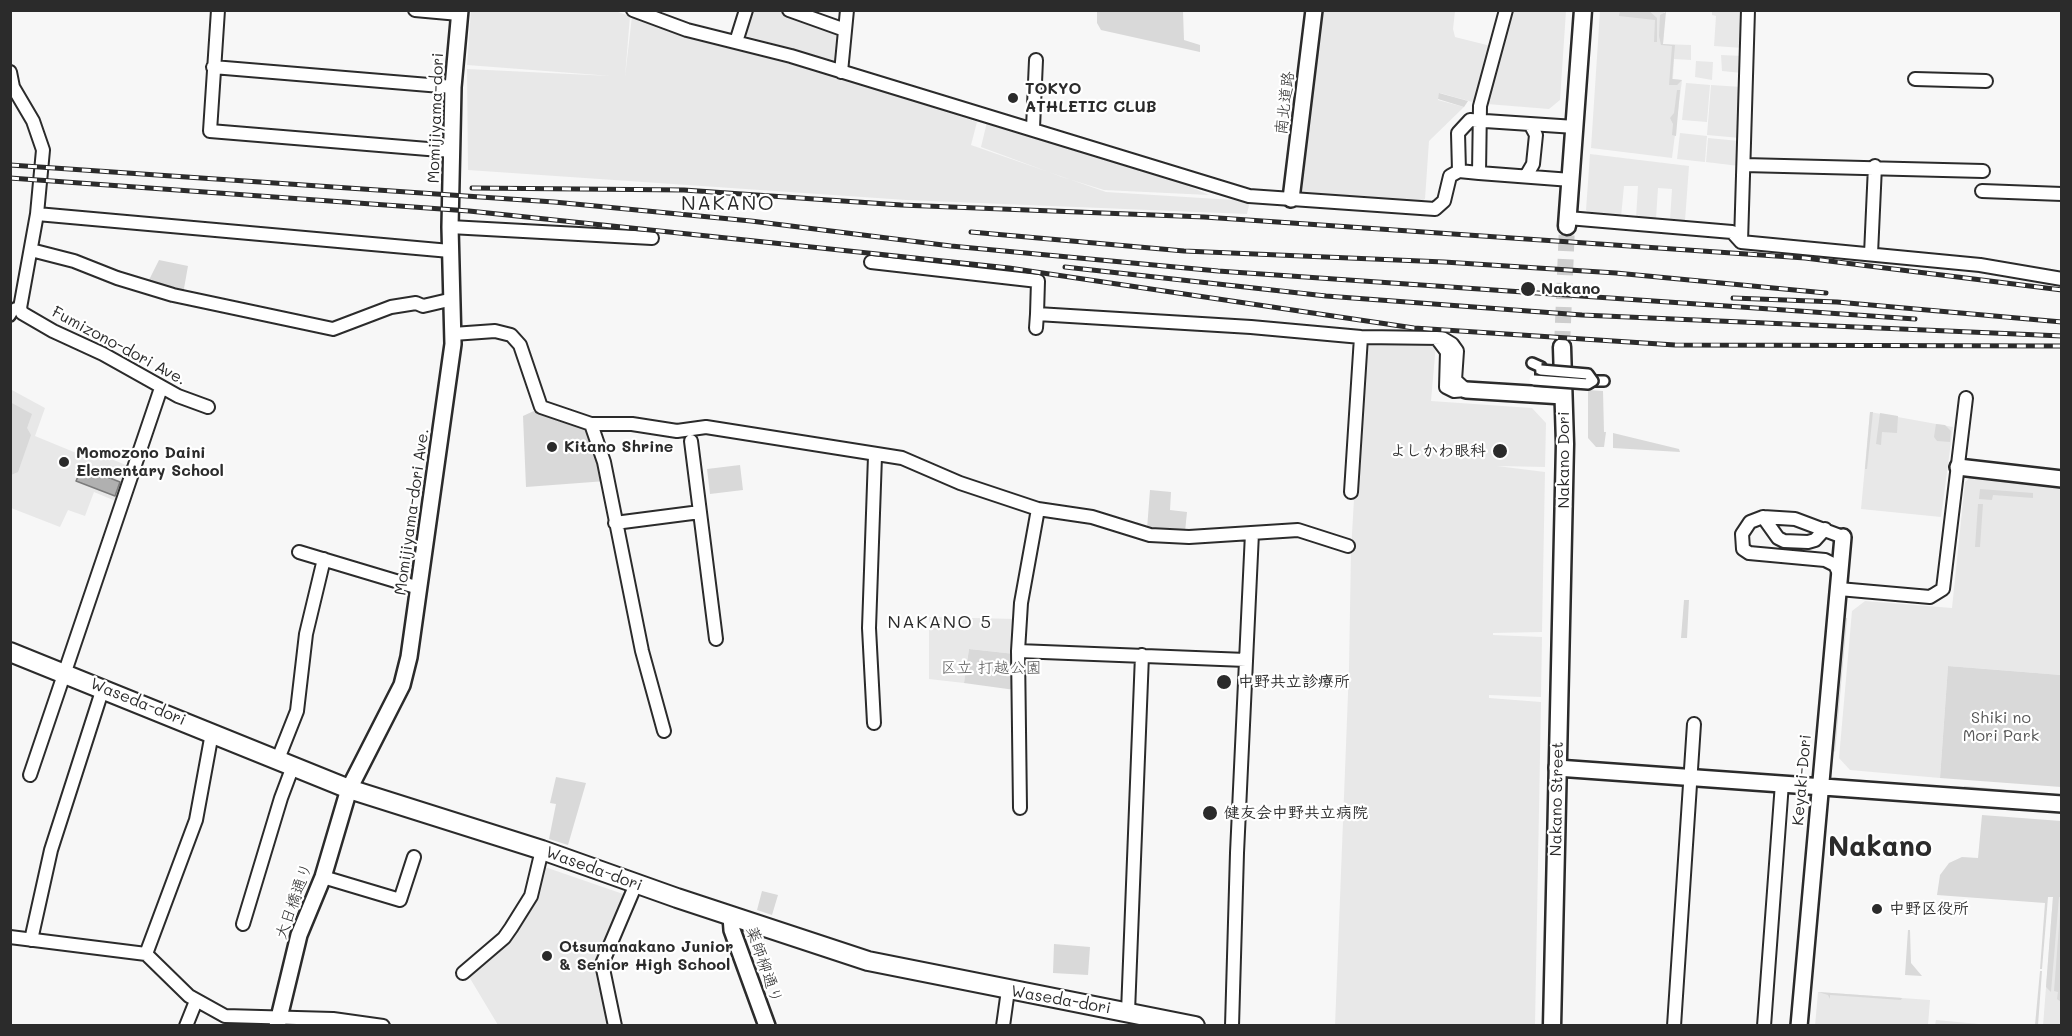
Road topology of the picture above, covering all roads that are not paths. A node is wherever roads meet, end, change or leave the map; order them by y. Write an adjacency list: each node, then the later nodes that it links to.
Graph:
1 (218, 10): 15 (street)
2 (415, 10): 11 (street)
3 (633, 10): 13 (street)
4 (746, 10): 13 (street)
5 (789, 10): 12 (street)
6 (847, 10): 12 (street)
7 (1314, 10): 35 (street, 南北道路)
8 (1506, 10): 21 (street)
9 (1583, 10): 23 (main road)
10 (1748, 10): 26 (street)
11 (460, 12): 20 (street, Momijiyama-dori)
12 (845, 30): 17 (street)
13 (736, 42): 17 (street)
14 (1036, 60): 24 (street)
15 (213, 67): 20 (street); 25 (street)
16 (10, 72): 36 (street)
17 (841, 72): 24 (street)
18 (1915, 79): 19 (street)
19 (1986, 81)
20 (453, 87): 25 (street, Momijiyama-dori)
21 (1480, 119): 22 (street); 28 (street); 30 (street)
22 (1530, 124): 23 (street); 31 (street)
23 (1575, 127): 32 (main road)
24 (1033, 128): 35 (street)
25 (452, 151): 38 (street, Momijiyama-dori)
26 (1744, 165): 27 (street); 40 (street)
27 (1875, 166): 29 (street); 43 (street)
28 (1459, 171): 30 (street); 35 (street)
29 (1983, 171)
30 (1479, 173): 31 (street)
31 (1526, 176): 32 (street)
32 (1571, 180): 37 (main road)
33 (1982, 191): 34 (street)
34 (2061, 194)
35 (1291, 199)
36 (38, 214): 41 (street); 42 (street)
37 (1568, 222): 40 (street)
38 (450, 227): 39 (street); 42 (street, Momijiyama-dori Ave.)
39 (652, 238)
40 (1741, 242): 43 (street)
41 (31, 250): 46 (street); 47 (street)
42 (450, 251): 46 (street, Momijiyama-dori Ave.)
43 (1871, 254): 45 (street)
44 (871, 262): 48 (street)
45 (2061, 279)
46 (453, 298): 50 (street, Momijiyama-dori Ave.)
47 (14, 309): 55 (street, Fumizono-dori Ave.)
48 (1036, 314): 49 (street); 51 (street)
49 (1036, 328)
50 (453, 334): 60 (street); 77 (street, Momijiyama-dori Ave.)
51 (1361, 337): 56 (street); 65 (street)
52 (1562, 347): 57 (main road, Nakano Dori)
53 (1537, 373): 54 (street, bridge)
54 (1604, 381)
55 (160, 388): 59 (street, Fumizono-dori Ave.); 83 (street)
56 (1466, 390): 57 (street)
57 (1563, 396): 90 (main road, Nakano Street)
58 (1966, 398): 63 (street)
59 (208, 407)
60 (591, 424): 62 (street); 69 (street)
61 (691, 441): 67 (street)
62 (876, 456): 66 (street); 85 (street)
63 (1958, 467): 64 (street); 76 (street)
64 (2061, 479)
65 (1351, 492)
66 (1038, 509): 71 (street); 79 (street)
67 (700, 512): 69 (street); 78 (street)
68 (1763, 517): 70 (street); 70 (street); 76 (street)
69 (615, 523): 87 (street)
70 (1825, 529): 72 (street)
71 (1252, 533): 73 (street); 82 (street)
72 (1843, 537): 76 (street, Keyaki-Dori)
73 (1348, 546)
74 (299, 552): 75 (street)
75 (324, 559): 77 (street); 89 (street)
76 (1839, 582): 94 (street, Keyaki-Dori)
77 (419, 588): 95 (street, Momijiyama-dori Ave.)
78 (716, 639)
79 (1018, 651): 81 (street); 97 (street)
80 (10, 652): 83 (main road, Waseda-dori)
81 (1142, 655): 82 (street); 110 (street)
82 (1246, 660): 118 (street)
83 (64, 672): 84 (main road, Waseda-dori); 91 (street)
84 (103, 688): 88 (main road, Waseda-dori); 105 (street)
85 (874, 723)
86 (1694, 724): 92 (street)
87 (664, 731)
88 (212, 733): 89 (main road, Waseda-dori); 106 (street)
89 (286, 763): 95 (main road, Waseda-dori); 103 (street)
90 (1557, 768): 92 (street); 119 (main road, Nakano Street)
91 (30, 775)
92 (1691, 776): 93 (street); 120 (street)
93 (1782, 783): 94 (street); 121 (street)
94 (1820, 785): 96 (street); 122 (street, Keyaki-Dori)
95 (349, 789): 98 (main road, Waseda-dori); 100 (street, 大日橋通り)
96 (2061, 804)
97 (1020, 808)
98 (542, 850): 101 (main road, Waseda-dori); 107 (street)
99 (414, 857): 100 (street)
100 (322, 877): 111 (street, 大日橋通り)
101 (636, 884): 102 (main road, Waseda-dori); 114 (street)
102 (731, 916): 108 (main road, Waseda-dori); 115 (street, 薬師柳通り)
103 (243, 924)
104 (10, 938): 105 (street)
105 (32, 940): 106 (street)
106 (146, 954): 109 (street)
107 (464, 973)
108 (1008, 990): 110 (main road, Waseda-dori); 116 (street)
109 (196, 1002): 111 (street); 112 (street)
110 (1128, 1012): 117 (main road, Waseda-dori)
111 (279, 1022): 113 (street)
112 (186, 1026)
113 (382, 1026)
114 (615, 1026)
115 (767, 1026)
116 (1003, 1026)
117 (1195, 1026)
118 (1232, 1026)
119 (1552, 1026)
120 (1674, 1026)
121 (1764, 1026)
122 (1798, 1026)

